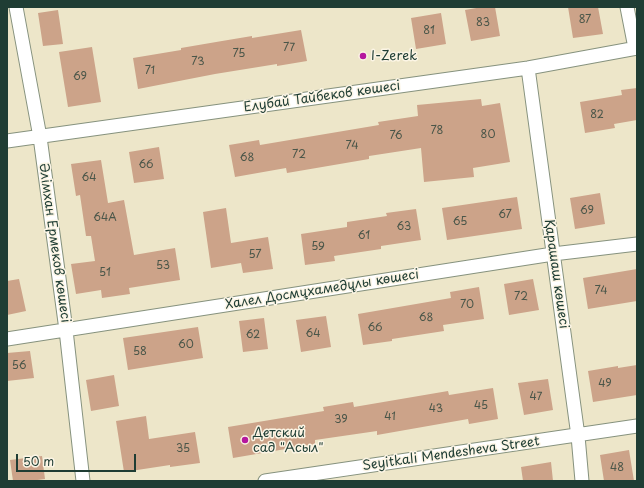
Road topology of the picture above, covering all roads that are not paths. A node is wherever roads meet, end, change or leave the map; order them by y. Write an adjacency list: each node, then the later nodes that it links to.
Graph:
1 (16, 7): 5 (street, Әлімхан Ермеков көшесі)
2 (627, 7): 3 (street)
3 (636, 48): 4 (street, Елубай Тайбеков көшесі)
4 (528, 68): 5 (street, Елубай Тайбеков көшесі); 8 (street, Қарашаш көшесі)
5 (40, 137): 6 (street, Елубай Тайбеков көшесі); 9 (street, Әлімхан Ермеков көшесі)
6 (7, 141)
7 (637, 244): 8 (street, Халел Досмұхамедұлы көшесі)
8 (553, 254): 9 (street, Халел Досмұхамедұлы көшесі); 12 (street, Қарашаш көшесі)
9 (66, 330): 10 (street, Халел Досмұхамедұлы көшесі); 13 (street, Әлімхан Ермеков көшесі)
10 (7, 339)
11 (637, 426): 12 (street, Seyitkali Mendesheva Street)
12 (578, 436): 14 (street, Seyitkali Mendesheva Street); 15 (street, Қарашаш көшесі)
13 (83, 481)
14 (265, 481)
15 (582, 481)

